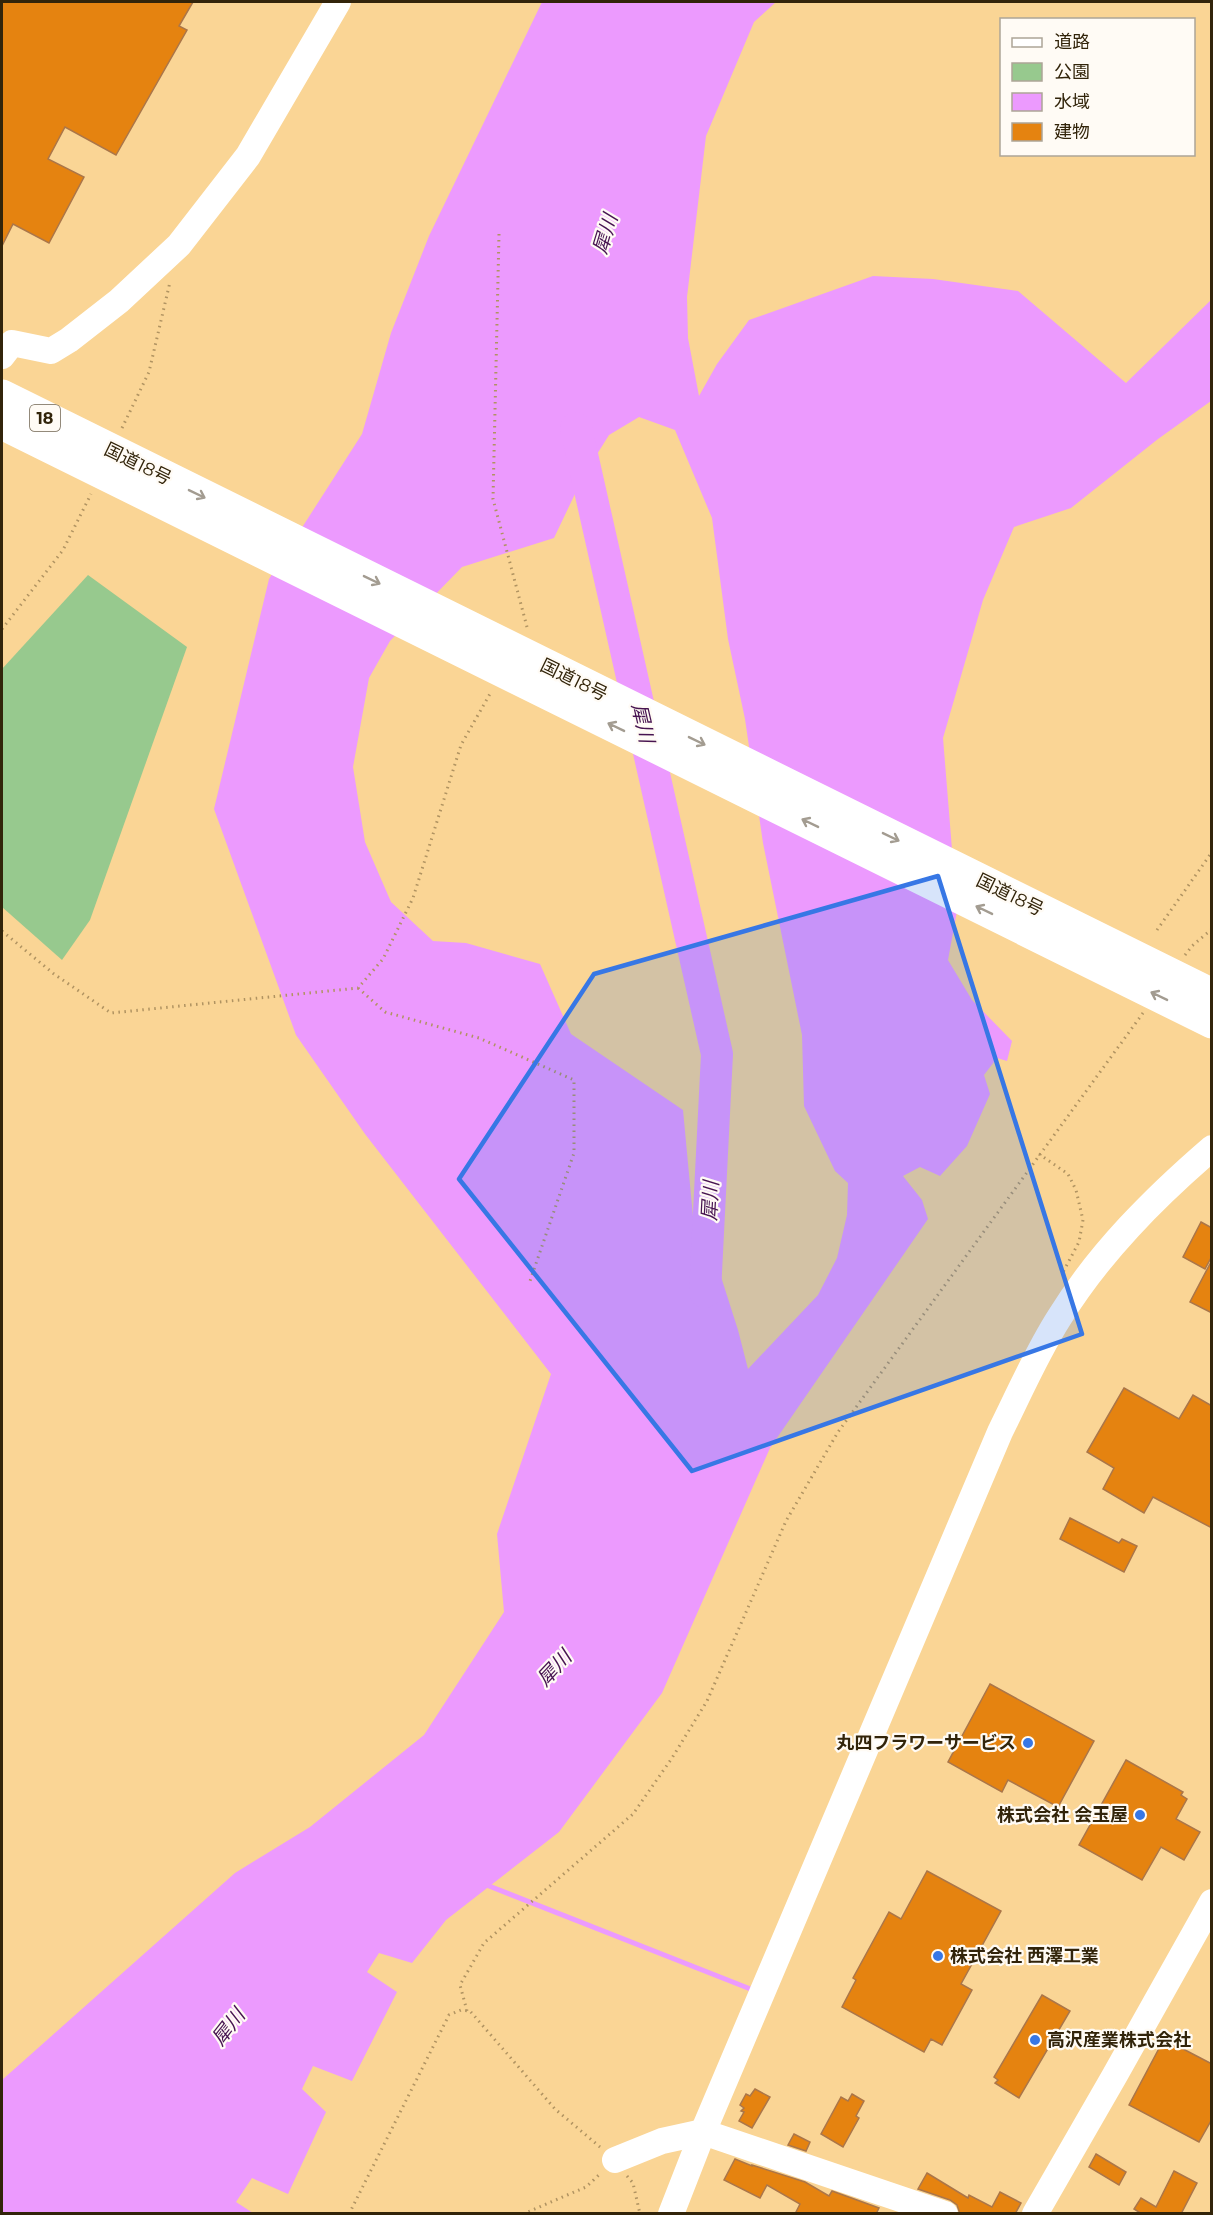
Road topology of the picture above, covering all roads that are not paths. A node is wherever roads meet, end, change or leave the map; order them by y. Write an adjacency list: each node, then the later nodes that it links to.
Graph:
1 (338, 2): 2 (street)
2 (2, 356)
3 (2, 396): 5 (highway, 国道18号 / 18)
4 (2, 423): 5 (highway, 国道18号 / 18)
5 (81, 449): 6 (highway, 国道18号 / 18, one-way to 6); 7 (highway, 国道18号 / 18, one-way to 5)
6 (1212, 995)
7 (1212, 1022)
8 (1212, 1148): 10 (street)
9 (1212, 1902): 14 (street)
10 (703, 2132): 11 (street); 12 (street); 13 (street)
11 (615, 2160)
12 (671, 2214)
13 (945, 2214)
14 (1035, 2214)

